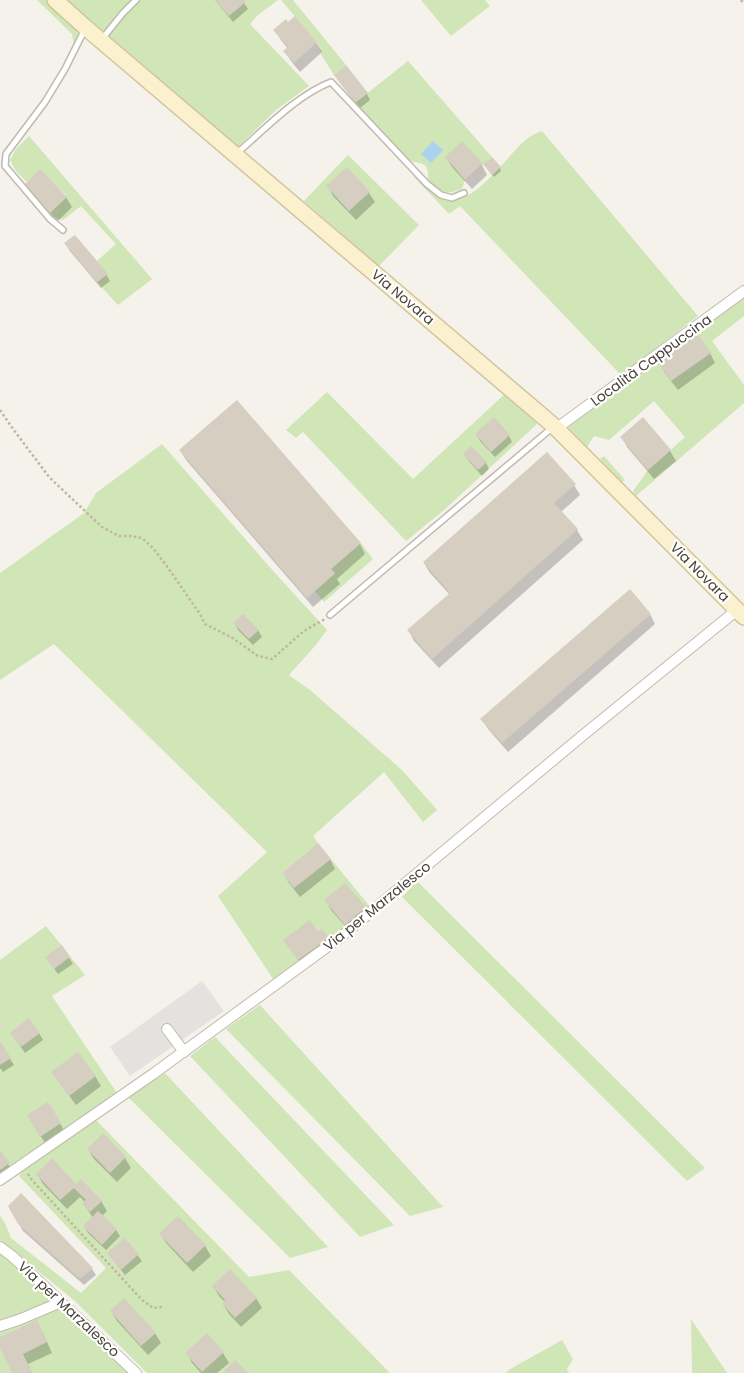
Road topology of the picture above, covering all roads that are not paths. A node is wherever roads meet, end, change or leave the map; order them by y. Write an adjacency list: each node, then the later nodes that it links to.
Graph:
1 (55, 0): 3 (main road, Via Novara)
2 (136, 0): 4 (lane)
3 (86, 28): 4 (main road, Via Novara); 7 (lane)
4 (101, 41): 5 (main road, Via Novara)
5 (236, 155): 6 (lane); 9 (main road, Via Novara)
6 (464, 193)
7 (63, 230)
8 (744, 291): 9 (street, Località Cappuccina)
9 (556, 427): 10 (main road, Via Novara); 11 (lane)
10 (740, 614): 13 (street, Via per Marzalesco)
11 (330, 615)
12 (167, 1029): 13 (street)
13 (184, 1052): 14 (street, Via per Marzalesco)
14 (0, 1180)
15 (0, 1247): 16 (street, Via per Marzalesco)
16 (61, 1302): 17 (street); 18 (street, Via per Marzalesco)
17 (0, 1326)
18 (136, 1373)

